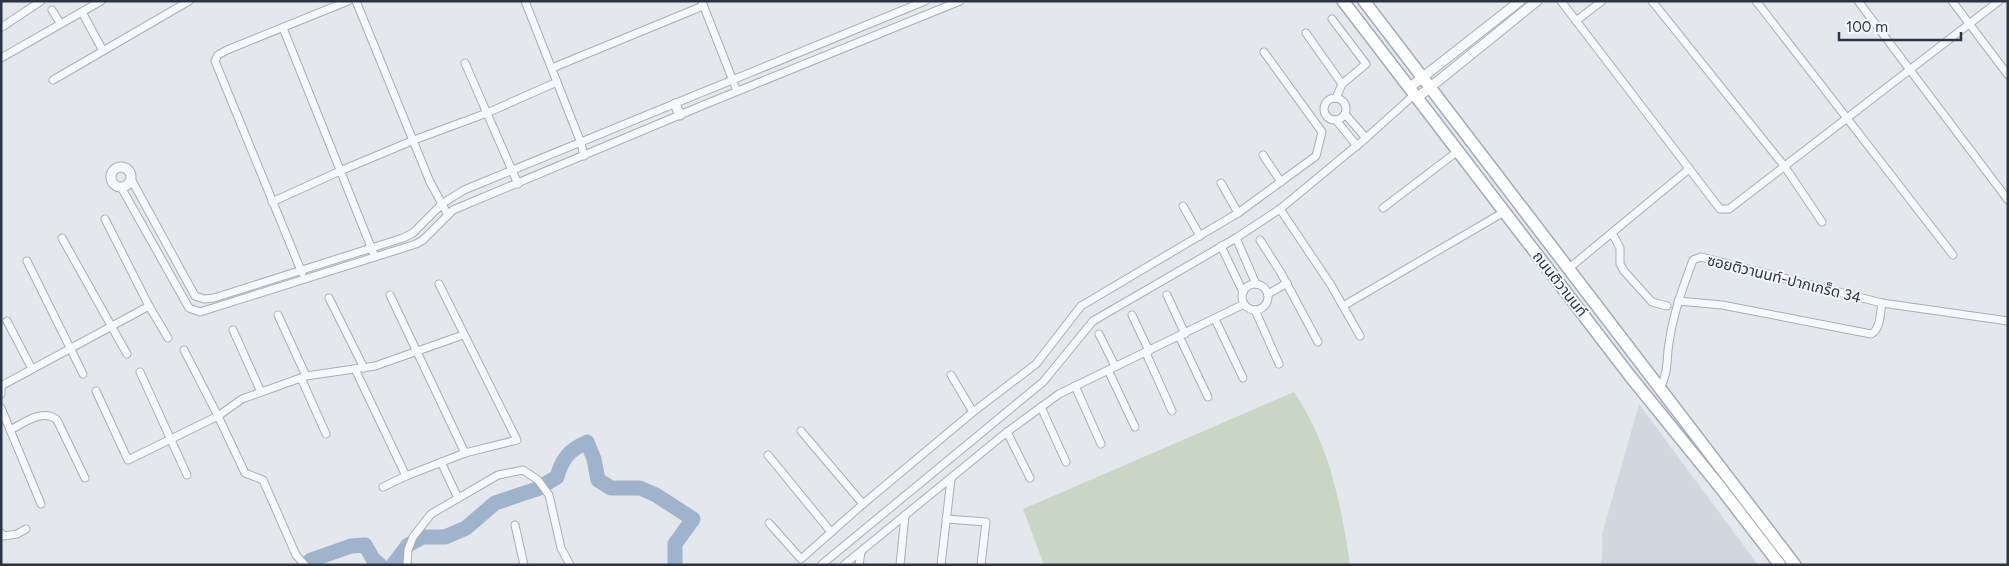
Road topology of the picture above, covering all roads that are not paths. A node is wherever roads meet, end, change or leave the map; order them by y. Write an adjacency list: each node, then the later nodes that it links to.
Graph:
1 (101, 1): 21 (street)
2 (189, 1): 31 (street)
3 (348, 1): 28 (street)
4 (356, 1): 55 (street)
5 (525, 1): 35 (street)
6 (925, 1): 39 (street)
7 (960, 1): 43 (street)
8 (1343, 1): 44 (main road, ถนนติวานนท์)
9 (1364, 1): 41 (main road, ถนนติวานนท์)
10 (1520, 1): 23 (street)
11 (1537, 1): 29 (street)
12 (1561, 1): 24 (street)
13 (1602, 1): 24 (street)
14 (1652, 1): 61 (street)
15 (1756, 1): 51 (street)
16 (1858, 1): 36 (street)
17 (1952, 1): 26 (street)
18 (1999, 1): 26 (street)
19 (702, 3): 35 (street); 39 (street)
20 (46, 4): 25 (street); 27 (street)
21 (82, 12): 25 (street); 31 (street)
22 (1332, 18): 42 (street)
23 (1496, 19): 29 (street); 41 (street)
24 (1576, 21): 62 (street)
25 (60, 23): 33 (street)
26 (1969, 24): 36 (street); 37 (street)
27 (2, 27)
28 (283, 28): 63 (street); 71 (street)
29 (1503, 28): 41 (street)
30 (1306, 34): 42 (street)
31 (103, 51): 38 (street)
32 (1264, 52): 53 (street)
33 (1, 58)
34 (465, 63): 47 (street)
35 (552, 68): 40 (street)
36 (1910, 70): 51 (street); 70 (street)
37 (2008, 75)
38 (53, 80)
39 (732, 80): 43 (street); 46 (street)
40 (557, 82): 47 (street); 56 (street)
41 (1427, 82): 44 (street); 91 (main road, ถนนติวานนท์)
42 (1342, 84): 45 (street)
43 (737, 91): 49 (street)
44 (1413, 94): 54 (street); 58 (main road, ถนนติวานนท์)
45 (1336, 98): 48 (street); 50 (street)
46 (675, 104): 49 (street); 56 (street)
47 (487, 113): 55 (street); 64 (street)
48 (1345, 114): 52 (street); 54 (street)
49 (680, 115): 60 (street)
50 (1326, 117): 52 (street); 53 (street)
51 (1847, 118): 61 (street); 88 (street)
52 (1336, 120): 57 (street)
53 (1322, 132): 66 (street)
54 (1366, 138): 57 (street)
55 (414, 140): 63 (street); 72 (street)
56 (581, 143): 60 (street); 64 (street)
57 (1357, 146): 75 (street)
58 (1458, 151): 74 (street); 76 (main road, ถนนติวานนท์)
59 (1263, 155): 66 (street)
60 (584, 156): 68 (street)
61 (1784, 166): 62 (street); 80 (street)
62 (1689, 169): 81 (street)
63 (340, 171): 71 (street); 87 (street)
64 (512, 171): 68 (street); 72 (street)
65 (131, 179): 69 (street); 69 (street); 92 (street)
66 (1281, 182): 77 (street)
67 (1221, 183): 77 (street)
68 (518, 184): 78 (street)
69 (121, 187): 93 (street)
70 (2008, 200)
71 (272, 202): 92 (street)
72 (441, 205): 78 (street); 87 (street)
73 (1183, 206): 82 (street)
74 (1383, 208)
75 (1280, 209): 84 (street); 106 (street)
76 (1504, 212): 106 (street); 167 (main road, ถนนติวานนท์)
77 (1238, 213): 82 (street)
78 (448, 215): 89 (street)
79 (105, 219): 105 (street)
80 (1822, 222)
81 (1612, 233): 91 (street); 107 (street)
82 (1200, 236): 148 (street)
83 (62, 238): 114 (street)
84 (1236, 238): 86 (street); 96 (street)
85 (1260, 240): 94 (street)
86 (1221, 246): 97 (street); 183 (street)
87 (372, 247): 89 (street); 92 (street)
88 (1953, 255)
89 (375, 257): 93 (street)
90 (27, 261): 122 (street)
91 (1568, 268): 140 (main road, ถนนติวานนท์)
92 (300, 269): 93 (street)
93 (305, 278)
94 (1286, 283): 98 (street); 121 (street)
95 (439, 284): 117 (street)
96 (1256, 284): 97 (street); 98 (street)
97 (1243, 292): 104 (street)
98 (1268, 294): 108 (street)
99 (390, 295): 124 (street)
100 (1168, 295): 118 (street)
101 (329, 298): 129 (street)
102 (1678, 301): 103 (street); 103 (street, ซอยติวานนท์-ปากเกร็ด 34); 140 (street, ซอยติวานนท์-ปากเกร็ด 34)
103 (1882, 303): 113 (street, ซอยติวานนท์-ปากเกร็ด 34)
104 (1244, 304): 108 (street); 111 (street)
105 (149, 306): 114 (street); 120 (street)
106 (1343, 306): 119 (street)
107 (1667, 306)
108 (1254, 310): 127 (street)
109 (278, 315): 136 (street)
110 (1132, 315): 125 (street)
111 (1215, 319): 118 (street); 137 (street)
112 (7, 321): 130 (street)
113 (2008, 321)
114 (112, 324): 122 (street); 126 (street)
115 (233, 330): 142 (street)
116 (1100, 334): 128 (street)
117 (463, 335): 124 (street); 157 (street)
118 (1182, 335): 125 (street); 144 (street)
119 (1360, 336)
120 (168, 338)
121 (1318, 342)
122 (71, 349): 130 (street); 134 (street)
123 (184, 350): 149 (street)
124 (416, 352): 129 (street); 157 (street)
125 (1147, 352): 128 (street); 147 (street)
126 (127, 354)
127 (1279, 364)
128 (1115, 366): 132 (street)
129 (364, 368): 131 (street)
130 (32, 369): 138 (street)
131 (355, 369): 136 (street); 162 (street)
132 (1108, 370): 139 (street); 150 (street)
133 (140, 372): 155 (street)
134 (83, 374)
135 (951, 375): 148 (street)
136 (303, 377): 142 (street); 154 (street)
137 (1243, 378)
138 (1, 386): 143 (street)
139 (1075, 386): 145 (street); 156 (street)
140 (1660, 388): 167 (main road, ถนนติวานนท์)
141 (96, 391): 155 (street)
142 (261, 392): 149 (street)
143 (1, 394)
144 (1208, 397)
145 (1041, 407): 153 (street); 160 (street)
146 (1, 408): 151 (street)
147 (1172, 411)
148 (974, 412): 170 (street)
149 (218, 416): 155 (street); 179 (street)
150 (1135, 427)
151 (10, 430): 163 (street); 169 (street)
152 (802, 431): 170 (street)
153 (1007, 432): 164 (street); 165 (street)
154 (326, 434)
155 (171, 439): 161 (street)
156 (1101, 444)
157 (465, 452): 159 (street)
158 (768, 455): 176 (street)
159 (441, 462): 162 (street); 168 (street)
160 (1066, 462)
161 (186, 475)
162 (406, 476): 166 (street)
163 (85, 478)
164 (1030, 478)
165 (951, 479): 171 (street); 172 (street)
166 (383, 487)
167 (1729, 489): 189 (main road, ถนนติวานนท์); 190 (main road, ถนนติวานนท์)
168 (458, 498): 180 (street); 182 (street)
169 (41, 504)
170 (863, 504): 176 (street)
171 (905, 515): 178 (street); 186 (street)
172 (946, 519): 187 (street); 188 (street)
173 (769, 523): 176 (street)
174 (515, 525): 181 (street)
175 (26, 529): 177 (street)
176 (831, 532)
177 (1, 533)
178 (861, 552): 184 (street); 185 (street)
179 (303, 562)
180 (407, 565)
181 (524, 565)
182 (570, 565)
183 (821, 565)
184 (844, 565)
185 (859, 565)
186 (900, 565)
187 (941, 565)
188 (981, 565)
189 (1780, 565)
190 (1795, 565)

